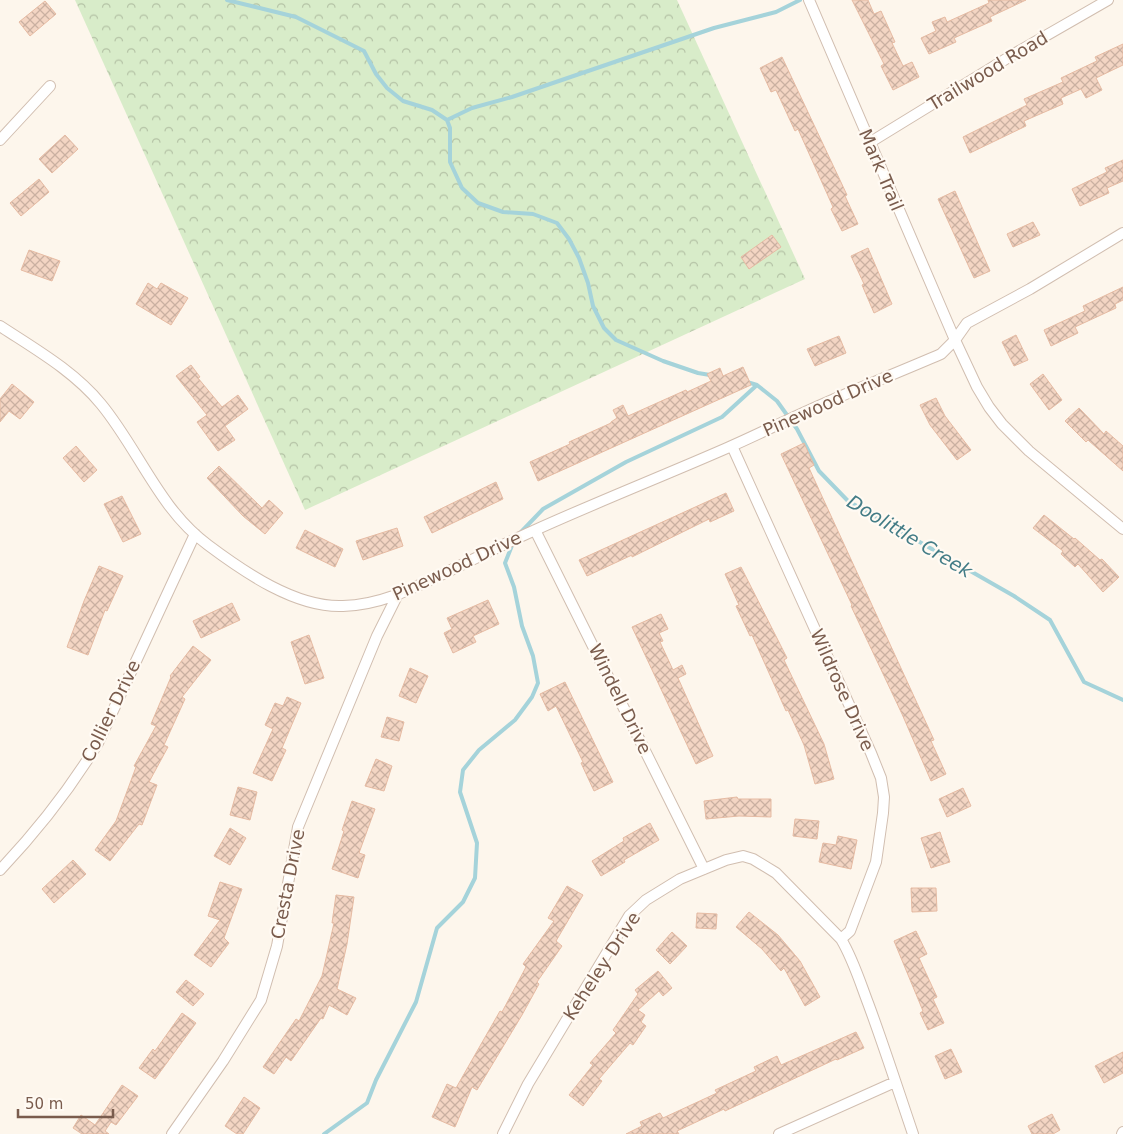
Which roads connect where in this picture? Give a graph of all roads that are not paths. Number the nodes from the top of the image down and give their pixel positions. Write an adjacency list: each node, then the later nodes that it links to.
1 (809, 0): 5 (street, Mark Trail)
2 (1108, 0): 5 (street, Trailwood Road)
3 (50, 86): 4 (street)
4 (0, 140)
5 (869, 143): 8 (street, Mark Trail)
6 (1123, 233): 8 (street)
7 (0, 326): 12 (street, Pinewood Drive)
8 (955, 340): 9 (street, Pinewood Drive); 10 (street, Mark Trail)
9 (732, 446): 11 (street, Pinewood Drive); 16 (street, Wildrose Drive)
10 (1123, 529)
11 (535, 530): 13 (street, Pinewood Drive); 14 (street, Windell Drive)
12 (195, 534): 13 (street, Pinewood Drive); 15 (street, Collier Drive)
13 (397, 596): 18 (street, Cresta Drive)
14 (704, 869): 16 (street, Keheley Drive); 19 (street, Keheley Drive)
15 (0, 870)
16 (842, 939): 17 (street, Keheley Drive)
17 (895, 1082): 20 (street); 21 (street, Keheley Drive)
18 (172, 1134)
19 (503, 1134)
20 (779, 1134)
21 (913, 1134)

